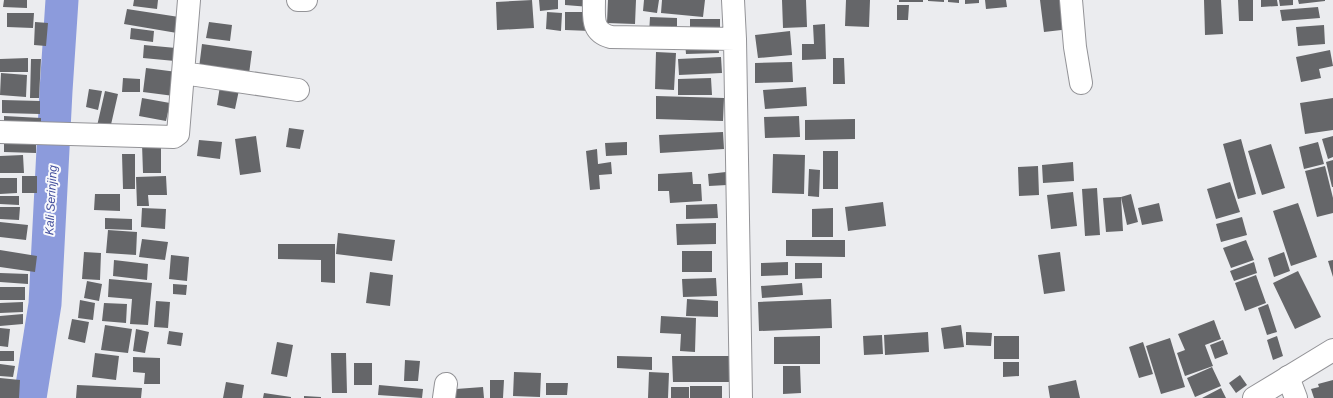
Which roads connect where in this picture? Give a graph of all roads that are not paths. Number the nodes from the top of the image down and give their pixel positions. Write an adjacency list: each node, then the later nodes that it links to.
1 (189, 0): 8 (street)
2 (298, 0): 3 (street)
3 (306, 0)
4 (594, 0): 7 (street)
5 (733, 0): 7 (street)
6 (1071, 0): 9 (street)
7 (735, 39): 14 (street)
8 (184, 73): 10 (street); 11 (street)
9 (1081, 83)
10 (298, 90)
11 (0, 132)
12 (1333, 350): 13 (street)
13 (1288, 377): 15 (street); 16 (street)
14 (741, 398)
15 (1254, 398)
16 (1296, 398)

